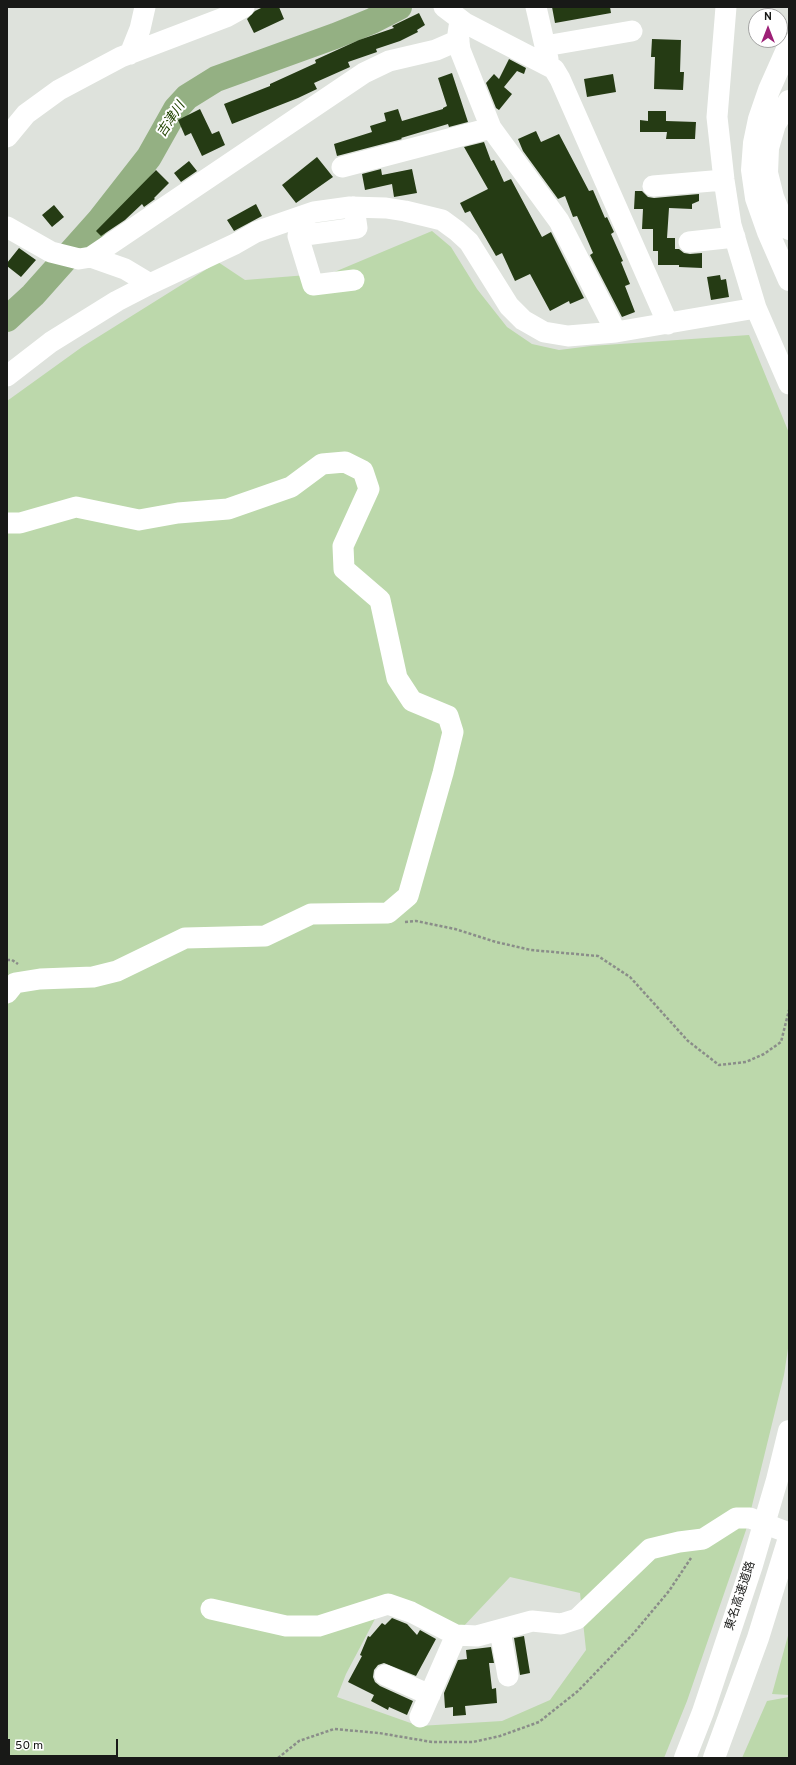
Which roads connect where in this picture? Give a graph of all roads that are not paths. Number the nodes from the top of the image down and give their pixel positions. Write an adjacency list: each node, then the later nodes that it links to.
1 (145, 7): 10 (street)
2 (244, 7): 10 (street)
3 (536, 7): 9 (street)
4 (726, 7): 16 (street)
5 (452, 13): 7 (street); 11 (street)
6 (632, 31): 9 (street)
7 (459, 40): 13 (street); 23 (street)
8 (789, 45): 24 (highway)
9 (545, 46): 11 (street)
10 (130, 54): 14 (street)
11 (550, 67): 28 (street)
12 (789, 101): 19 (highway)
13 (491, 128): 15 (street); 29 (street)
14 (7, 137)
15 (342, 167)
16 (724, 180): 17 (street); 21 (street)
17 (653, 186)
18 (354, 207): 25 (street); 26 (street); 29 (street)
19 (789, 229)
20 (8, 230): 23 (street)
21 (735, 237): 22 (street); 27 (street)
22 (689, 242)
23 (91, 257): 26 (street)
24 (787, 272)
25 (354, 280)
26 (150, 284): 30 (street)
27 (756, 308): 28 (street); 31 (street)
28 (668, 324): 29 (street)
29 (616, 332)
30 (7, 376)
31 (789, 384)
32 (7, 522): 33 (street)
33 (7, 993)
34 (789, 1431): 44 (highway, 東名高速道路)
35 (789, 1533): 38 (street)
36 (789, 1538): 45 (highway)
37 (211, 1610): 39 (street)
38 (500, 1630): 39 (street); 41 (street)
39 (456, 1635): 42 (street)
40 (385, 1675): 42 (street)
41 (508, 1676)
42 (430, 1695): 43 (street)
43 (420, 1717)
44 (685, 1758)
45 (714, 1758)

